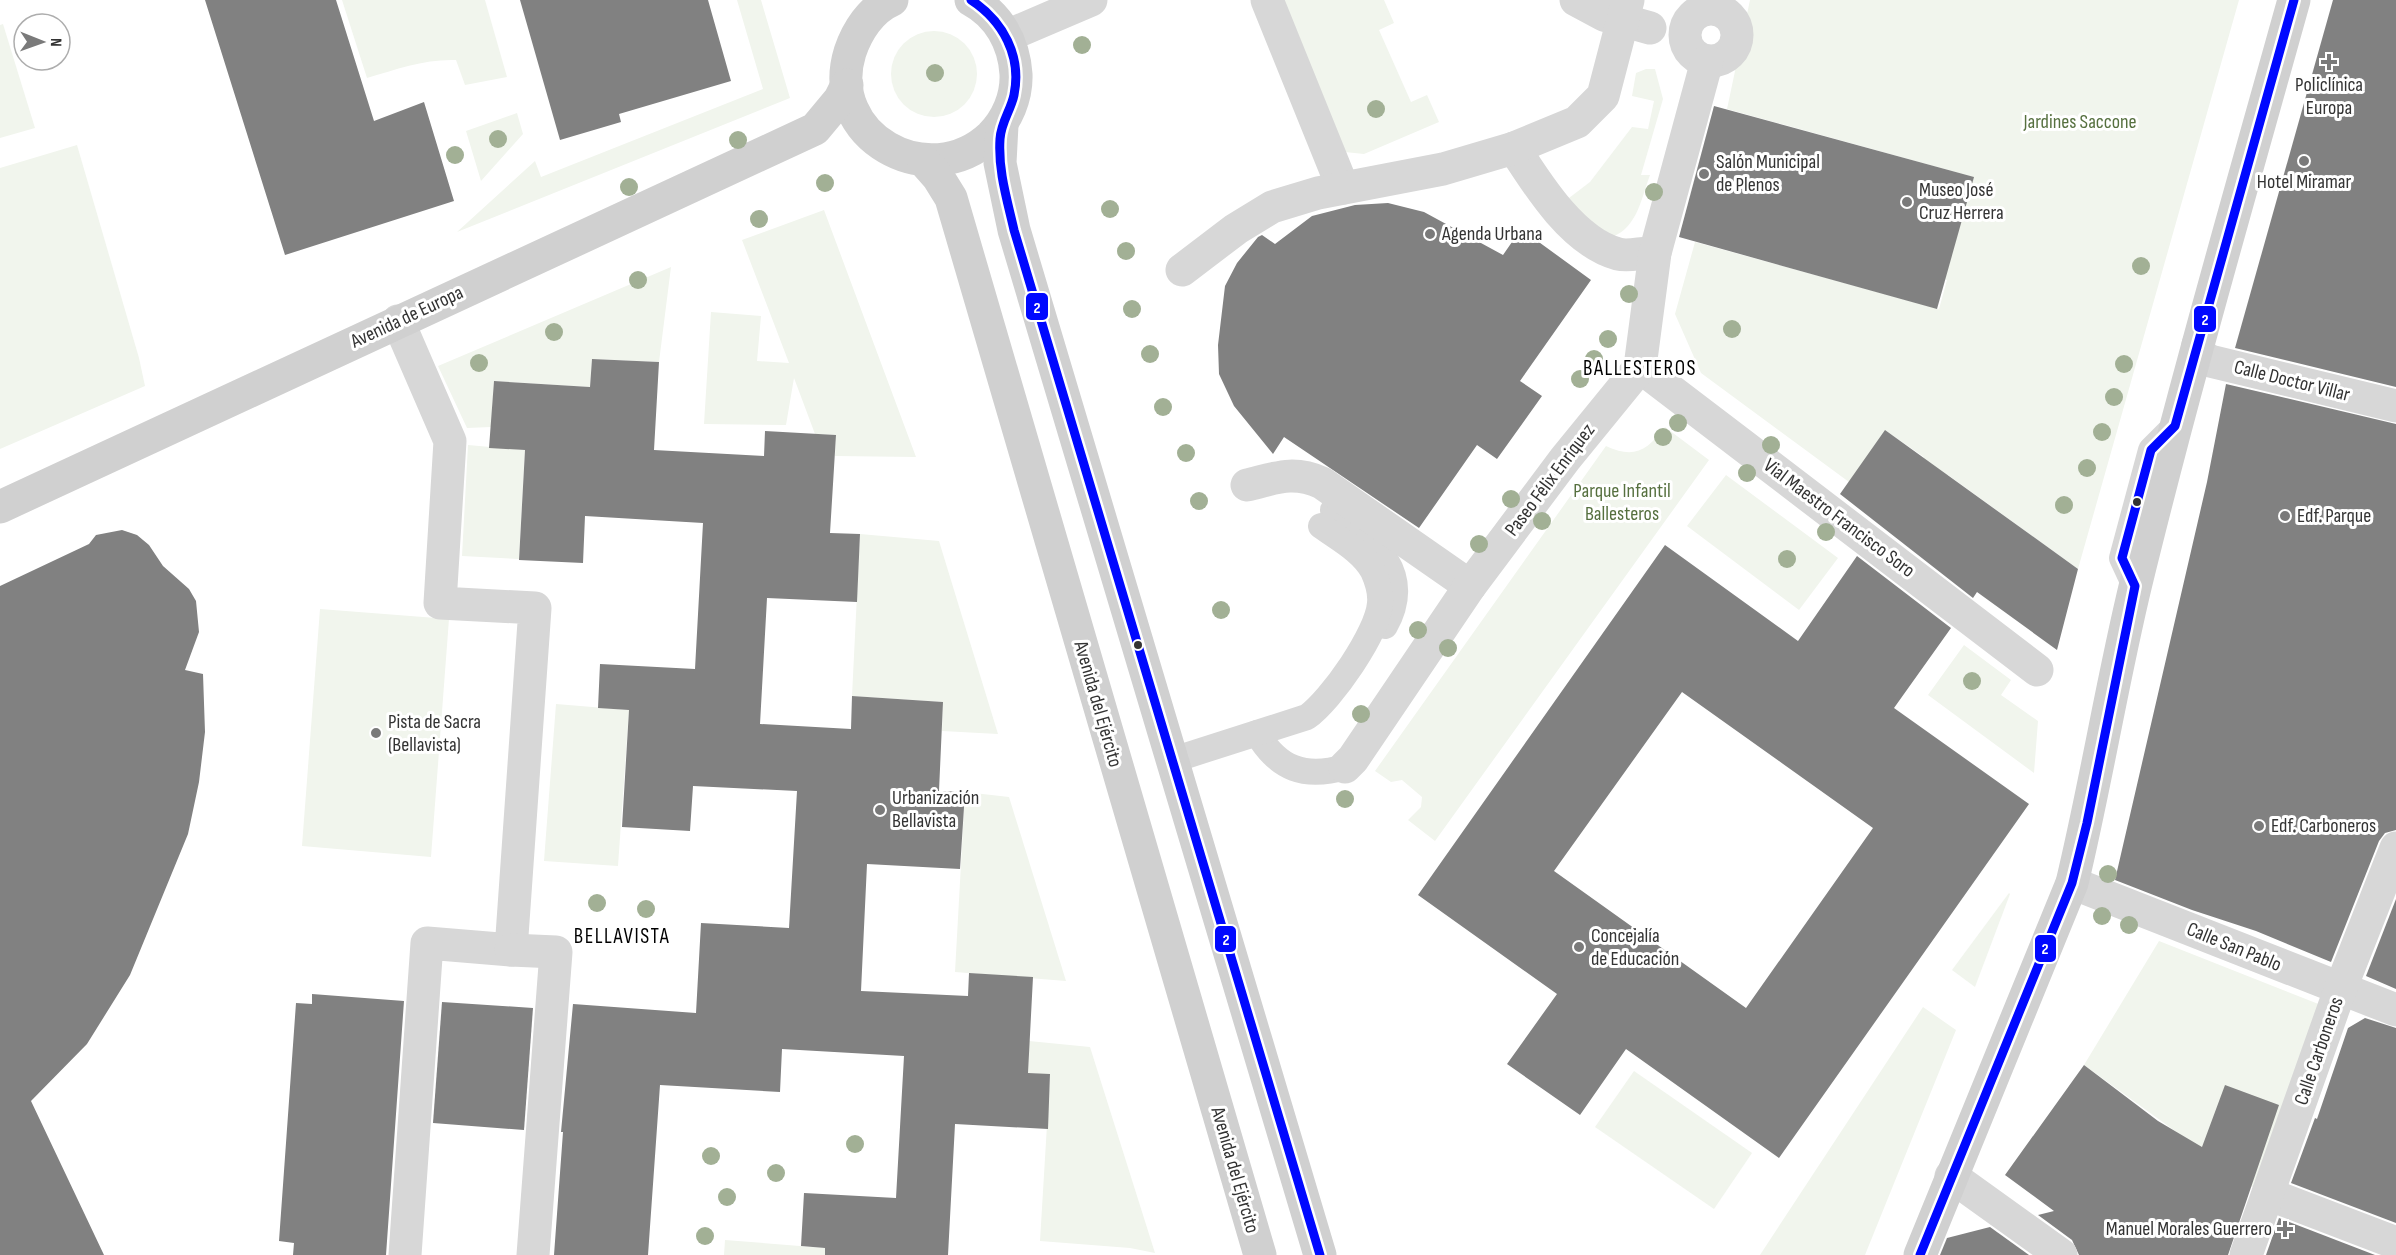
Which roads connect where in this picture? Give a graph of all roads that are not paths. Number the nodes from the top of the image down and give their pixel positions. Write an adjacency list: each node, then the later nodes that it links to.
1 (971, 0): 9 (main road)
2 (1091, 0): 9 (street)
3 (1267, 0): 16 (street)
4 (1576, 0): 8 (street)
5 (2294, 0): 20 (main road)
6 (1718, 5): 17 (street)
7 (877, 6): 10 (main road)
8 (1634, 17): 14 (street)
9 (1007, 36): 11 (main road)
10 (847, 85): 12 (main road, Avenida de Europa); 13 (main road)
11 (1002, 125): 15 (main road); 29 (main road)
12 (815, 129): 13 (main road); 19 (main road, Avenida de Europa)
13 (880, 144): 15 (main road)
14 (1514, 148): 16 (street); 17 (street)
15 (922, 160): 41 (main road, Avenida del Ejército)
16 (1343, 188): 18 (street)
17 (1655, 253): 21 (street)
18 (1182, 270)
19 (398, 321): 24 (main road, Avenida de Europa); 33 (street)
20 (2198, 345): 22 (street, Calle Doctor Villar); 32 (main road)
21 (1640, 367): 26 (street, Paseo Félix Enriquez); 27 (street, Vial Maestro Francisco Soro)
22 (2396, 406)
23 (1247, 485): 26 (street)
24 (0, 507)
25 (1327, 518): 28 (lane)
26 (1470, 586): 30 (street, Paseo Félix Enriquez)
27 (2037, 670)
28 (1257, 733): 29 (lane); 30 (lane, Paseo Félix Enriquez)
29 (1173, 760): 42 (main road)
30 (1345, 767)
31 (2396, 848): 34 (street, Calle Carboneros)
32 (2072, 882): 34 (street, Calle San Pablo); 36 (main road)
33 (511, 950): 39 (street); 40 (street)
34 (2340, 990): 35 (street, Calle San Pablo); 37 (street, Calle Carboneros)
35 (2396, 1010)
36 (1951, 1176): 43 (main road); 44 (street)
37 (2268, 1194): 38 (street); 45 (street, Calle Carboneros)
38 (2396, 1243)
39 (405, 1255)
40 (533, 1255)
41 (1260, 1255)
42 (1320, 1255)
43 (1920, 1255)
44 (2061, 1255)
45 (2246, 1255)

